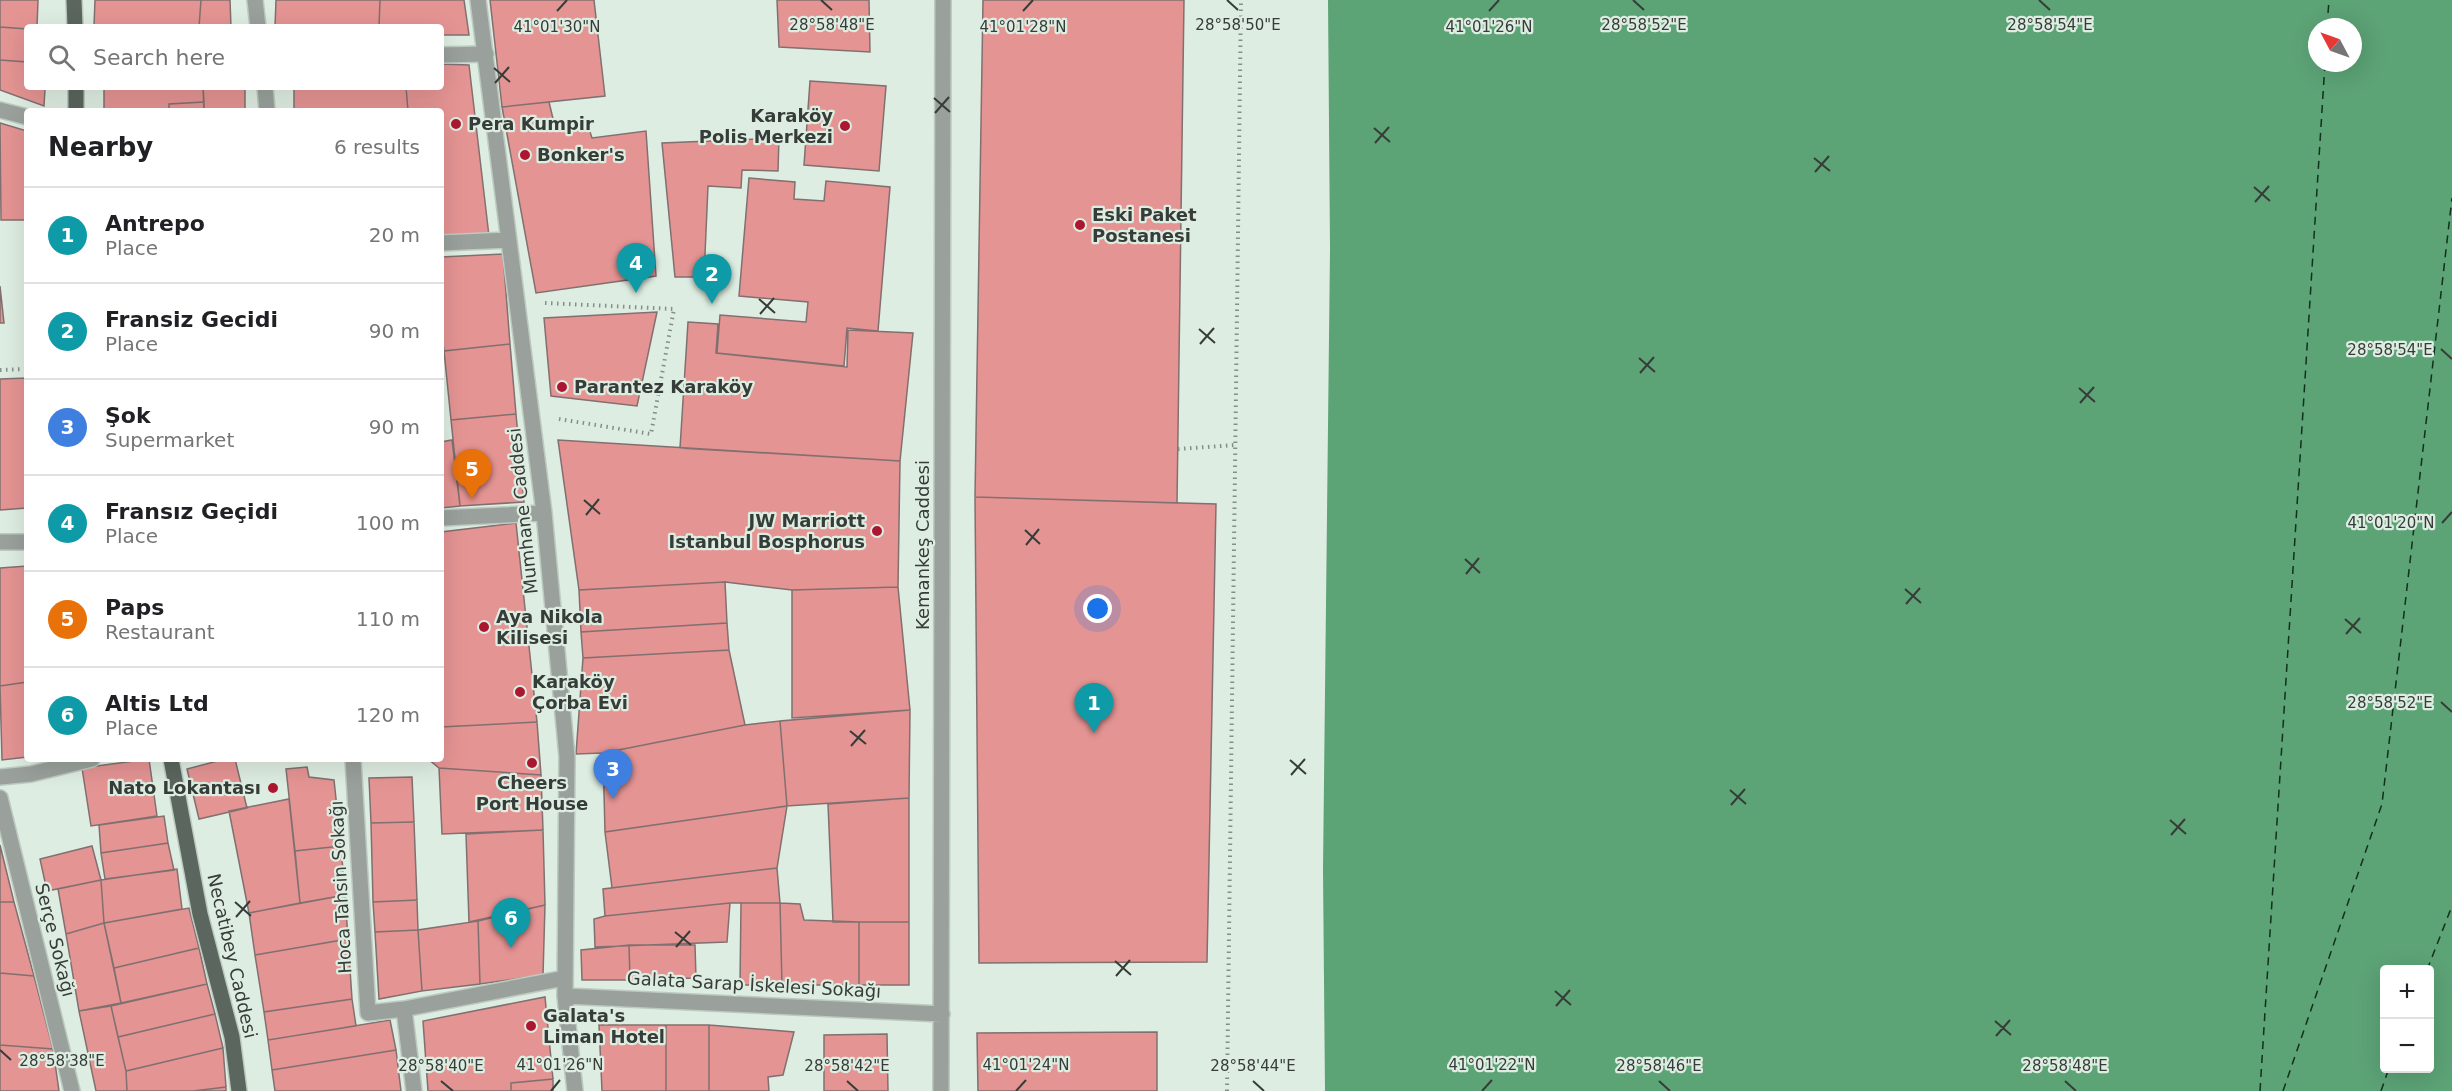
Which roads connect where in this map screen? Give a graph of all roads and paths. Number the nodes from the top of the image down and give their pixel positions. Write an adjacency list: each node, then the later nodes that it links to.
1 (74, 0): 6 (main road)
2 (255, 0): 7 (street)
3 (478, 0): 8 (street, Mumhane Caddesi)
4 (943, 0): 36 (street, Kemankeş Caddesi)
5 (1241, 0): 22 (path)
6 (75, 24)
7 (258, 24)
8 (486, 54): 9 (street); 16 (street, Mumhane Caddesi)
9 (444, 55)
10 (76, 90): 12 (main road)
11 (264, 90): 13 (street)
12 (76, 108)
13 (267, 108)
14 (0, 110): 15 (street)
15 (24, 116)
16 (508, 240): 17 (street); 18 (street, Mumhane Caddesi)
17 (444, 243)
18 (517, 301): 21 (street, Mumhane Caddesi); 21 (path)
19 (24, 369): 20 (path)
20 (0, 370)
21 (531, 414): 24 (street, Mumhane Caddesi)
22 (1235, 445): 23 (path); 42 (path)
23 (1178, 449)
24 (544, 513): 25 (street); 33 (street, Mumhane Caddesi)
25 (444, 518)
26 (0, 542): 27 (street)
27 (24, 542)
28 (80, 762): 31 (street)
29 (172, 762): 38 (main road, Necatibey Caddesi)
30 (353, 762): 35 (street, Hoca Tahsin Sokağı)
31 (0, 777)
32 (0, 798): 37 (street, Serçe Sokağı)
33 (565, 978): 34 (street, Mumhane Caddesi); 35 (street)
34 (564, 996): 36 (street, Galata Sarap İskelesi Sokağı); 40 (street, Mumhane Caddesi)
35 (404, 1009): 39 (street)
36 (942, 1014): 41 (street, Kemankeş Caddesi)
37 (72, 1091)
38 (239, 1091)
39 (414, 1091)
40 (575, 1091)
41 (941, 1091)
42 (1227, 1091)

